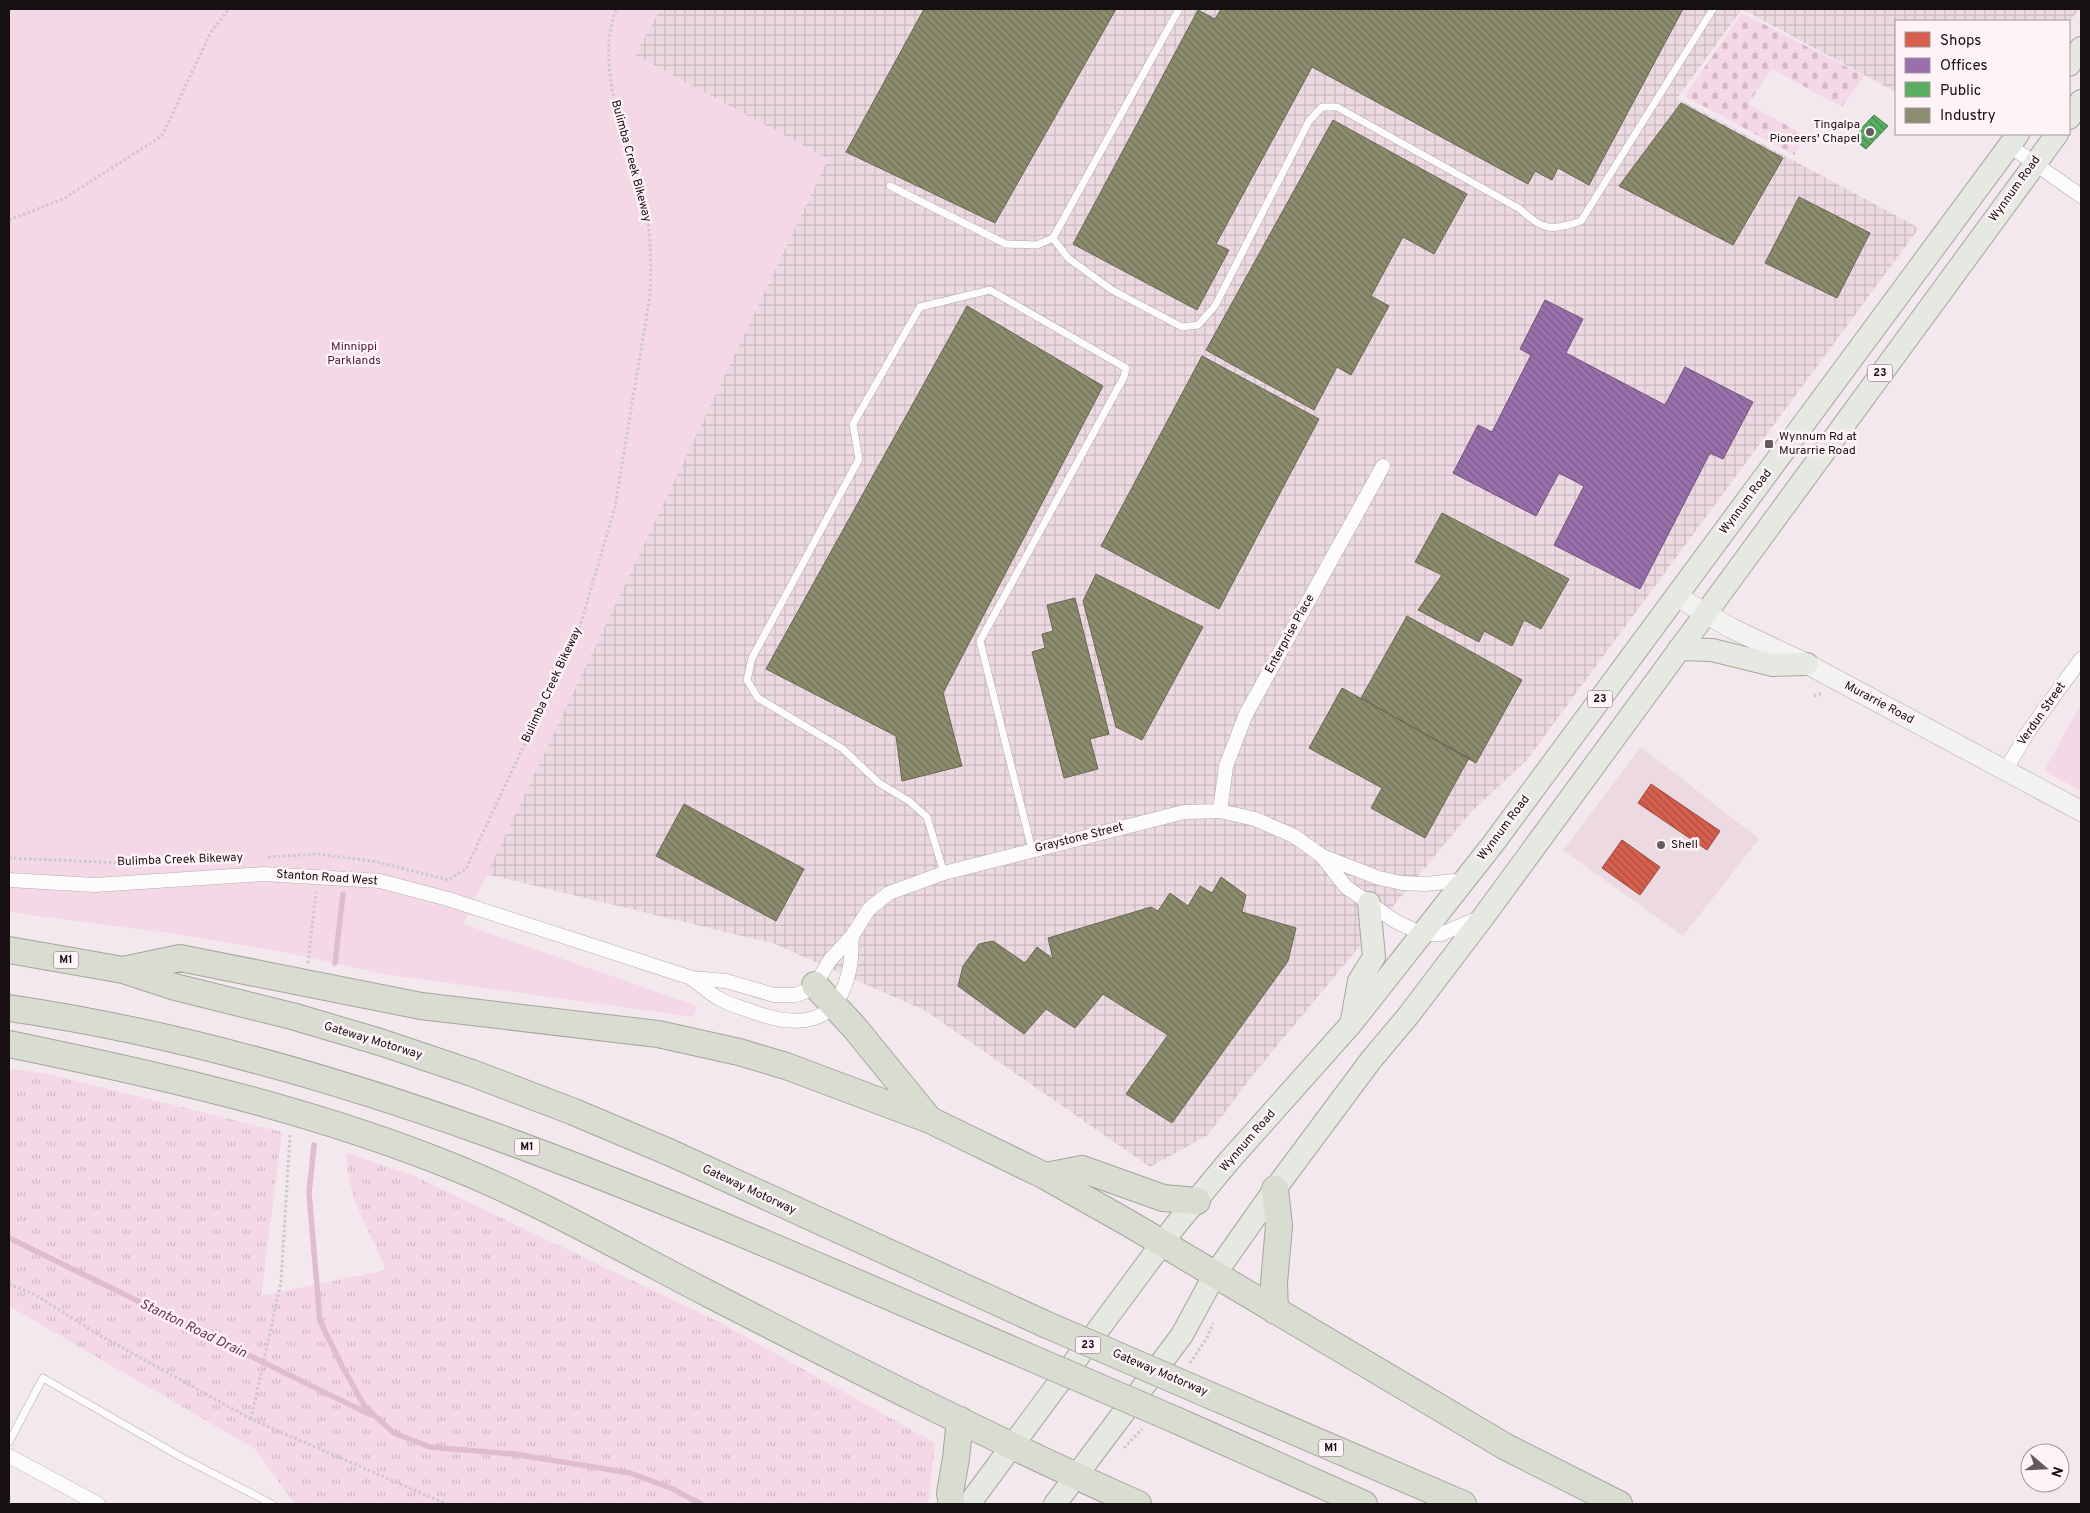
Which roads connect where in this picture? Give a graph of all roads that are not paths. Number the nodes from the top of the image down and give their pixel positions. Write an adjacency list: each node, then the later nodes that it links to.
1 (1179, 9): 12 (lane)
2 (1713, 9): 12 (lane)
3 (2081, 48): 4 (main road)
4 (2070, 64)
5 (2081, 101): 6 (main road)
6 (2070, 117)
7 (2055, 135): 9 (main road, Wynnum Road / 23)
8 (2014, 140): 9 (street); 14 (main road, Wynnum Road / 23)
9 (2035, 163): 11 (street); 15 (main road, Wynnum Road / 23)
10 (890, 186): 12 (lane)
11 (2081, 196)
12 (1053, 238)
13 (1383, 466): 20 (street, Enterprise Place)
14 (1676, 596): 15 (street, Murarrie Road); 26 (main road, Wynnum Road / 23)
15 (1705, 613): 16 (main road, Wynnum Road / 23); 18 (street, Murarrie Road)
16 (1679, 649): 18 (main road); 28 (main road, Wynnum Road / 23)
17 (2081, 660): 19 (street, Verdun Street)
18 (1807, 664): 19 (street, Murarrie Road)
19 (2006, 771): 21 (street, Murarrie Road)
20 (1220, 810): 22 (street, Graystone Street); 23 (street, Graystone Street)
21 (2081, 811)
22 (1032, 850): 24 (street, Graystone Street); 24 (lane)
23 (1322, 856): 26 (street, Graystone Street); 27 (street, Graystone Street)
24 (944, 874): 30 (street, Graystone Street)
25 (9, 880): 33 (street, Stanton Road West)
26 (1464, 880): 29 (main road, Wynnum Road / 23)
27 (1369, 903): 29 (street, Graystone Street); 37 (main road)
28 (1484, 916): 29 (street, Graystone Street); 41 (main road, Wynnum Road / 23)
29 (1422, 934): 37 (main road, Wynnum Road / 23)
30 (852, 936): 34 (street, Graystone Street); 35 (street, Graystone Street)
31 (9, 950): 32 (highway, Gateway Motorway / M1)
32 (123, 970): 39 (highway); 58 (highway, Gateway Motorway / M1, bridge)
33 (692, 978): 34 (street, Stanton Road West); 35 (street, Stanton Road West)
34 (815, 985): 35 (highway)
35 (833, 1004): 39 (highway)
36 (9, 1008): 57 (highway, M1, bridge)
37 (1351, 1024): 42 (main road, Wynnum Road / 23)
38 (9, 1044): 46 (highway)
39 (930, 1120): 40 (highway)
40 (1045, 1176): 42 (highway); 43 (highway)
41 (1275, 1189): 44 (main road, Wynnum Road / 23); 45 (highway)
42 (1197, 1201): 43 (main road, Wynnum Road / 23)
43 (1162, 1244): 44 (highway); 48 (main road, Wynnum Road / 23)
44 (1215, 1274): 45 (highway); 50 (main road, Wynnum Road / 23)
45 (1275, 1311): 59 (highway)
46 (960, 1420): 48 (highway); 53 (highway)
47 (9, 1442): 52 (lane)
48 (1013, 1446): 50 (highway); 54 (main road, Wynnum Road / 23)
49 (9, 1456): 51 (street)
50 (1078, 1476): 55 (main road, Wynnum Road / 23); 56 (highway)
51 (98, 1504)
52 (272, 1504)
53 (952, 1504)
54 (969, 1504)
55 (1056, 1504)
56 (1138, 1504)
57 (1364, 1504)
58 (1463, 1504)
59 (1619, 1504)

